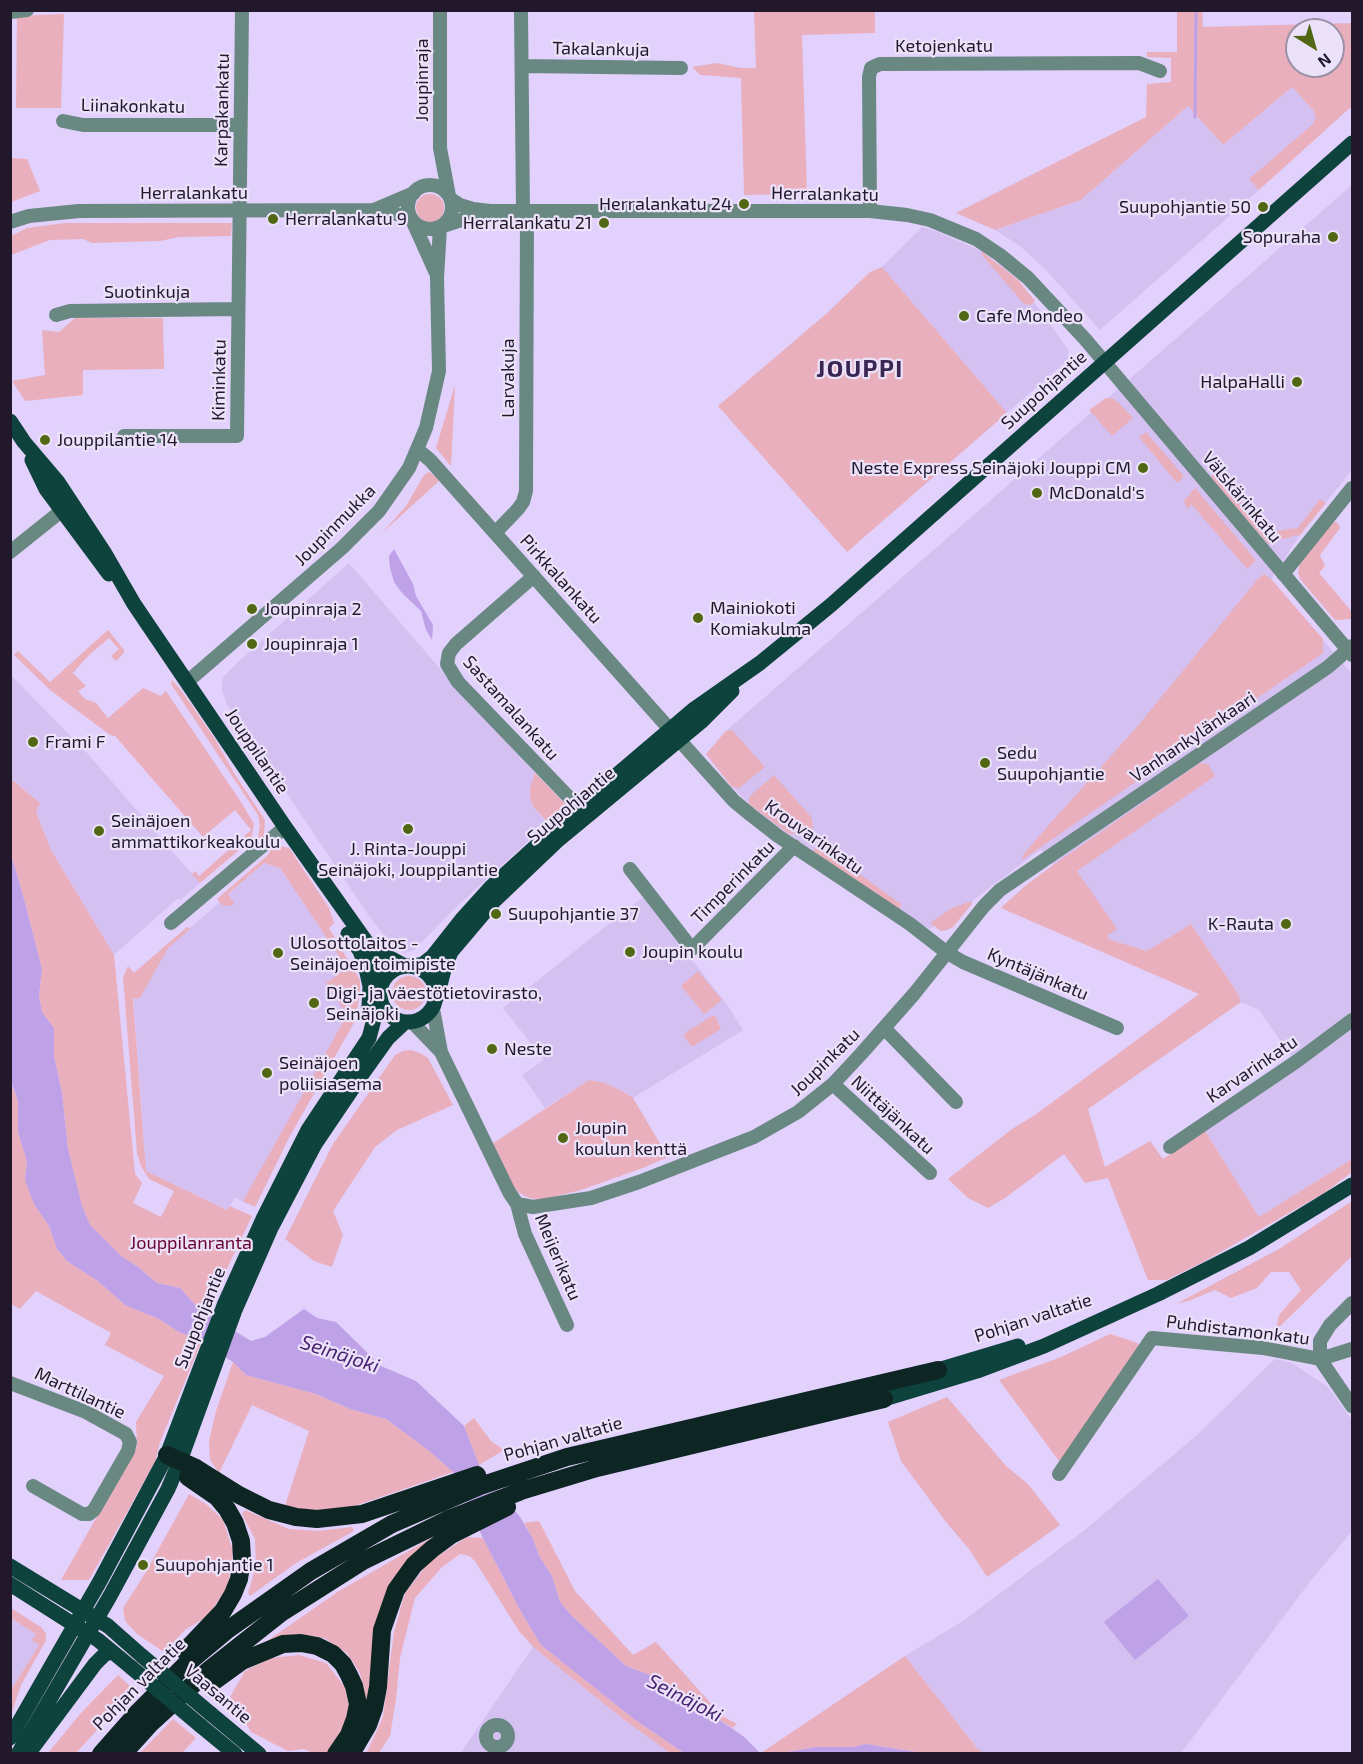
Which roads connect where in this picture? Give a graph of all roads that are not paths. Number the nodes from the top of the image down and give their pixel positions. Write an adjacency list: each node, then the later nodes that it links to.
1 (27, 10): 5 (street)
2 (242, 10): 10 (street, Karpakankatu)
3 (440, 10): 12 (street, Joupinraja)
4 (521, 10): 6 (street, Larvakuja)
5 (10, 12)
6 (522, 66): 7 (street, Takalankuja); 18 (street, Larvakuja)
7 (681, 68)
8 (1160, 71): 19 (street, Ketojenkatu)
9 (63, 121): 10 (street, Liinakonkatu)
10 (240, 125): 16 (street, Karpakankatu)
11 (1353, 143): 26 (main road, Suupohjantie)
12 (440, 148): 13 (street, Joupinraja); 14 (street, Joupinraja)
13 (417, 190): 14 (street); 15 (street, Herralankatu); 20 (street)
14 (450, 198): 17 (street, Herralankatu); 22 (street)
15 (378, 209): 16 (street, Herralankatu); 20 (street, Herralankatu)
16 (240, 211): 21 (street, Herralankatu); 24 (street, Kiminkatu)
17 (490, 211): 18 (street, Herralankatu); 22 (street, Herralankatu)
18 (525, 211): 19 (street, Herralankatu); 32 (street, Larvakuja)
19 (870, 211): 26 (street, Herralankatu)
20 (412, 220): 22 (street); 23 (street, Joupinmukka)
21 (10, 222)
22 (442, 226): 23 (street, Joupinmukka)
23 (437, 278): 29 (street, Joupinmukka)
24 (238, 309): 25 (street, Suotinkuja); 28 (street, Kiminkatu)
25 (56, 315)
26 (1104, 362): 34 (street, Välskärinkatu); 38 (main road, Suupohjantie)
27 (10, 421): 31 (main road, Jouppilantie)
28 (124, 436)
29 (418, 450): 32 (street, Pirkkalankatu); 37 (street, Joupinmukka)
30 (1353, 488): 34 (street)
31 (66, 507): 33 (street); 37 (main road, Jouppilantie)
32 (495, 533): 35 (street, Pirkkalankatu)
33 (10, 552)
34 (1283, 574): 36 (street, Välskärinkatu)
35 (534, 576): 38 (street, Pirkkalankatu); 39 (street, Sastamalankatu)
36 (1351, 650): 46 (street, Vanhankylänkaari)
37 (187, 682): 40 (main road, Jouppilantie)
38 (675, 735): 39 (main road, Suupohjantie); 41 (street, Krouvarinkatu)
39 (583, 811): 47 (main road, Suupohjantie); 49 (main road, Suupohjantie)
40 (285, 827): 43 (main road, Jouppilantie); 44 (street)
41 (794, 846): 42 (street, Timperinkatu); 46 (street, Krouvarinkatu)
42 (630, 869)
43 (346, 915): 45 (main road, Jouppilantie); 55 (main road)
44 (171, 923)
45 (370, 947): 47 (main road, Jouppilantie); 48 (main road, Jouppilantie)
46 (946, 952): 52 (street, Joupinkatu); 53 (street, Kyntäjänkatu)
47 (410, 966): 48 (main road); 49 (main road)
48 (381, 990): 51 (main road); 55 (main road, Suupohjantie)
49 (435, 1003): 51 (main road); 54 (street)
50 (1353, 1020): 58 (street, Karvarinkatu)
51 (409, 1022): 54 (street); 63 (main road, Suupohjantie)
52 (884, 1028): 56 (street, Joupinkatu); 57 (street)
53 (1117, 1028)
54 (441, 1052): 61 (street)
55 (351, 1063): 63 (main road, Suupohjantie)
56 (833, 1084): 59 (street, Niittäjänkatu); 61 (street, Joupinkatu)
57 (956, 1102)
58 (1170, 1147)
59 (930, 1173)
60 (1353, 1185): 64 (main road, Pohjan valtatie)
61 (518, 1204): 65 (street, Meijerikatu)
62 (1353, 1303): 67 (street)
63 (230, 1307): 72 (main road, Suupohjantie)
64 (1112, 1315): 68 (main road, Pohjan valtatie); 70 (main road, Pohjan valtatie)
65 (567, 1324)
66 (1353, 1349): 67 (street)
67 (1320, 1359): 71 (street, Puhdistamonkatu); 73 (street, Puhdistamonkatu)
68 (938, 1370): 74 (highway, Pohjan valtatie)
69 (10, 1383): 75 (street, Marttilantie)
70 (884, 1400): 74 (highway, Pohjan valtatie)
71 (1353, 1406)
72 (171, 1463): 76 (highway); 80 (main road, Suupohjantie); 81 (main road, Suupohjantie); 89 (highway)
73 (1059, 1474)
74 (518, 1482): 76 (highway); 77 (highway, Pohjan valtatie)
75 (33, 1486)
76 (438, 1496): 90 (highway, Pohjan valtatie)
77 (449, 1528): 91 (highway, Pohjan valtatie); 96 (highway)
78 (10, 1566): 80 (main road, Vaasantie)
79 (10, 1584): 82 (main road, Vaasantie)
80 (83, 1610): 81 (main road, Vaasantie); 82 (main road, Suupohjantie)
81 (96, 1618): 83 (main road, Suupohjantie); 85 (main road, Vaasantie, bridge)
82 (74, 1625): 83 (main road, Vaasantie); 86 (main road, Suupohjantie)
83 (87, 1634): 84 (main road, Vaasantie); 87 (main road, Suupohjantie)
84 (112, 1652): 85 (main road, Vaasantie, bridge); 88 (main road)
85 (206, 1720): 93 (main road, Vaasantie); 94 (main road, Vaasantie)
86 (10, 1738)
87 (18, 1754)
88 (28, 1754)
89 (88, 1754)
90 (101, 1754)
91 (123, 1754)
92 (134, 1754): 95 (highway)
93 (235, 1754)
94 (259, 1754)
95 (336, 1754)
96 (351, 1754)

